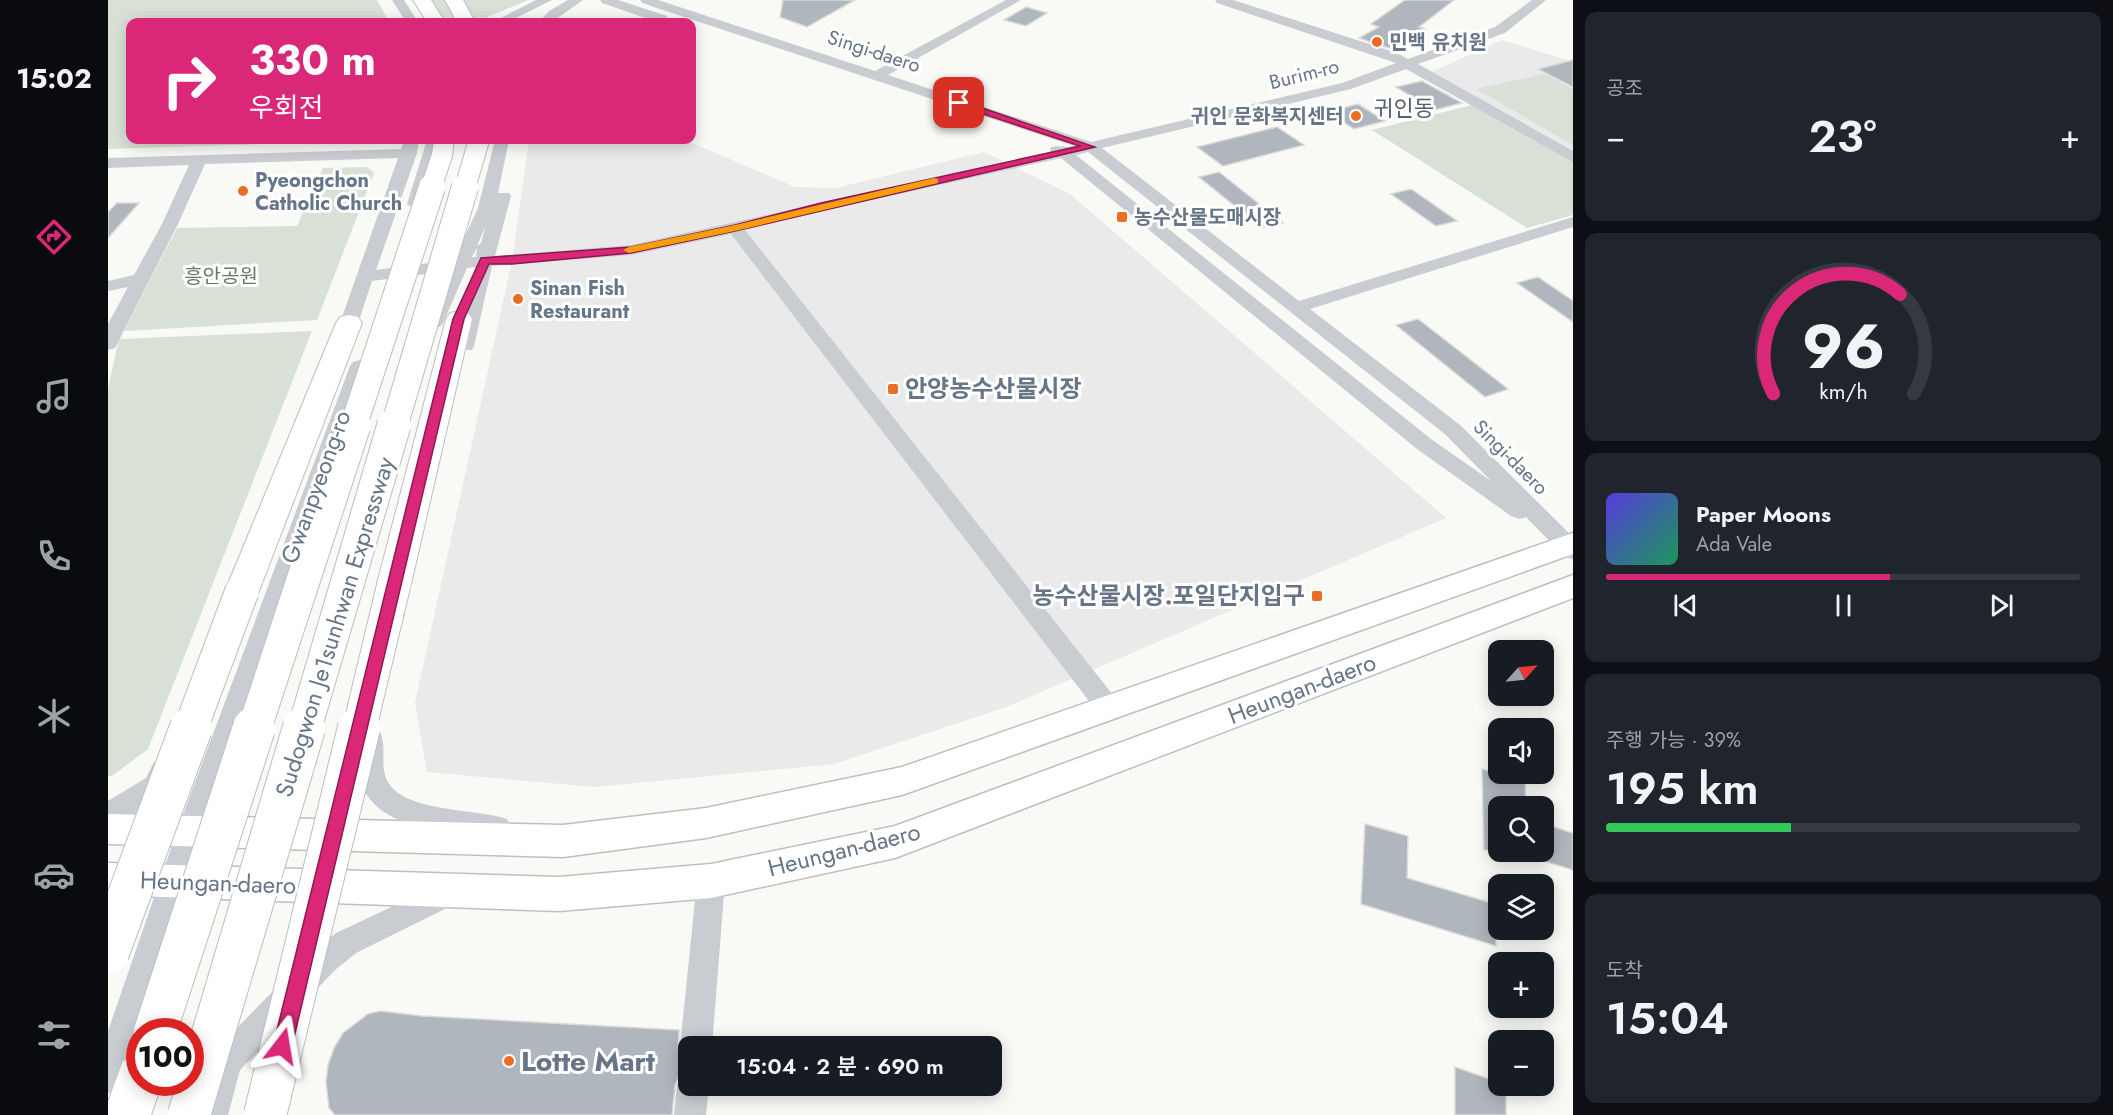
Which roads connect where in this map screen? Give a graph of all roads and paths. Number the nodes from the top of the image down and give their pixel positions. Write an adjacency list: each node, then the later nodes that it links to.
1 (398, 0): 12 (street)
2 (417, 0): 13 (street)
3 (422, 0): 14 (highway)
4 (454, 0): 15 (highway)
5 (546, 0): 16 (street)
6 (577, 0): 17 (street)
7 (606, 0): 18 (street)
8 (646, 0): 21 (street, Singi-daero)
9 (1015, 0): 21 (street)
10 (1221, 0): 20 (street)
11 (1540, 0): 20 (street, Burim-ro)
12 (409, 18)
13 (428, 18)
14 (433, 18)
15 (464, 18)
16 (508, 18)
17 (549, 18)
18 (662, 18)
19 (696, 29): 29 (street, Singi-daero)
20 (1410, 64): 28 (street, Burim-ro); 30 (street)
21 (877, 76): 28 (street, Singi-daero)
22 (433, 144): 33 (street, Gwanpyeong-ro)
23 (443, 144): 62 (highway, Sudogwon Je1sunhwan Expressway, bridge)
24 (477, 144): 69 (highway, Sudogwon Je1sunhwan Expressway, bridge)
25 (501, 144): 34 (street)
26 (515, 144): 38 (street)
27 (410, 146): 31 (street); 37 (street)
28 (1091, 147): 29 (street, Burim-ro); 44 (street, Singi-daero)
29 (1064, 153): 36 (street, Burim-ro); 48 (street, Singi-daero)
30 (1573, 157)
31 (198, 162): 32 (street); 42 (street)
32 (108, 163)
33 (418, 195): 37 (street); 40 (street, Gwanpyeong-ro)
34 (486, 207): 38 (street); 39 (street)
35 (1573, 222): 44 (street)
36 (735, 228): 38 (street, Burim-ro); 50 (street)
37 (377, 246): 41 (street)
38 (485, 261): 39 (street, Burim-ro); 45 (street); 55 (street)
39 (461, 264): 40 (street, Burim-ro); 54 (street)
40 (392, 273): 41 (street, Burim-ro); 53 (street, Gwanpyeong-ro)
41 (366, 276): 46 (street)
42 (141, 279): 43 (street); 47 (street)
43 (108, 286)
44 (1298, 308): 48 (street, Singi-daero)
45 (459, 319): 71 (highway, bridge)
46 (349, 323): 51 (street); 61 (highway, bridge)
47 (108, 344)
48 (1571, 546): 50 (main road, Heungan-daero)
49 (1573, 586): 57 (main road, Heungan-daero)
50 (1108, 707): 55 (main road, Heungan-daero)
51 (108, 816)
52 (108, 829): 53 (main road, Heungan-daero)
53 (191, 831): 54 (main road, Heungan-daero); 58 (street, Gwanpyeong-ro)
54 (290, 833): 55 (main road, Heungan-daero); 59 (street)
55 (563, 840)
56 (108, 879): 58 (main road, Heungan-daero)
57 (711, 881): 60 (main road, Heungan-daero); 63 (street)
58 (173, 882): 59 (main road, Heungan-daero); 65 (street, Gwanpyeong-ro)
59 (274, 886): 60 (main road, Heungan-daero); 64 (street)
60 (453, 891): 64 (street)
61 (108, 952)
62 (160, 1018)
63 (697, 1036)
64 (226, 1062): 70 (street)
65 (108, 1077)
66 (134, 1096): 68 (highway)
67 (692, 1096): 72 (street)
68 (128, 1115)
69 (189, 1115)
70 (212, 1115)
71 (265, 1115)
72 (690, 1115)

